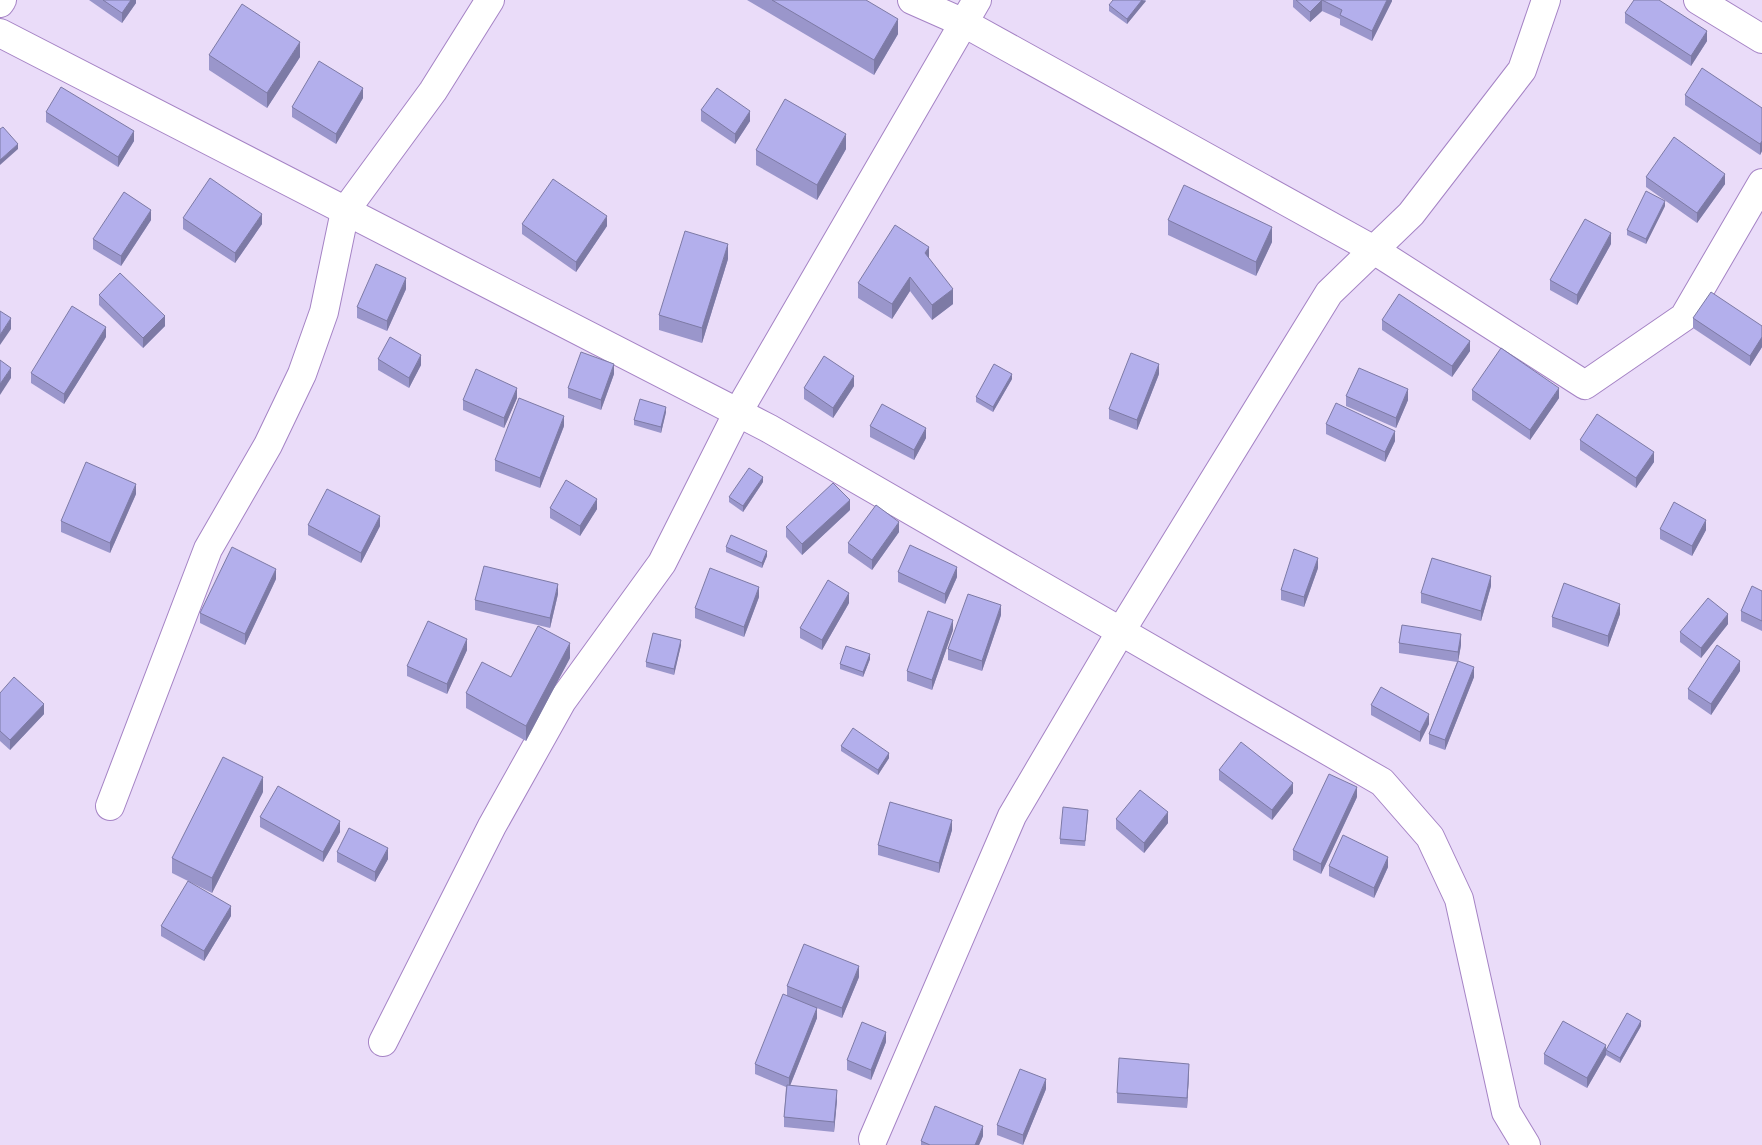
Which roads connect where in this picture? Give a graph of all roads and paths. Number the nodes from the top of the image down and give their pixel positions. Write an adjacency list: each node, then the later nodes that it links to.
1 (2, 0): 6 (street)
2 (490, 0): 11 (street)
3 (912, 0): 7 (street)
4 (1546, 0): 12 (street)
5 (1698, 0): 9 (street)
6 (0, 4)
7 (970, 12): 12 (street); 13 (street)
8 (0, 33): 11 (street)
9 (1762, 39)
10 (1762, 183): 12 (street)
11 (345, 210): 13 (street); 15 (street)
12 (1374, 250): 14 (street)
13 (738, 412): 14 (street); 16 (street)
14 (1121, 630): 17 (street); 18 (street)
15 (110, 806)
16 (384, 1042)
17 (873, 1139)
18 (1526, 1145)

